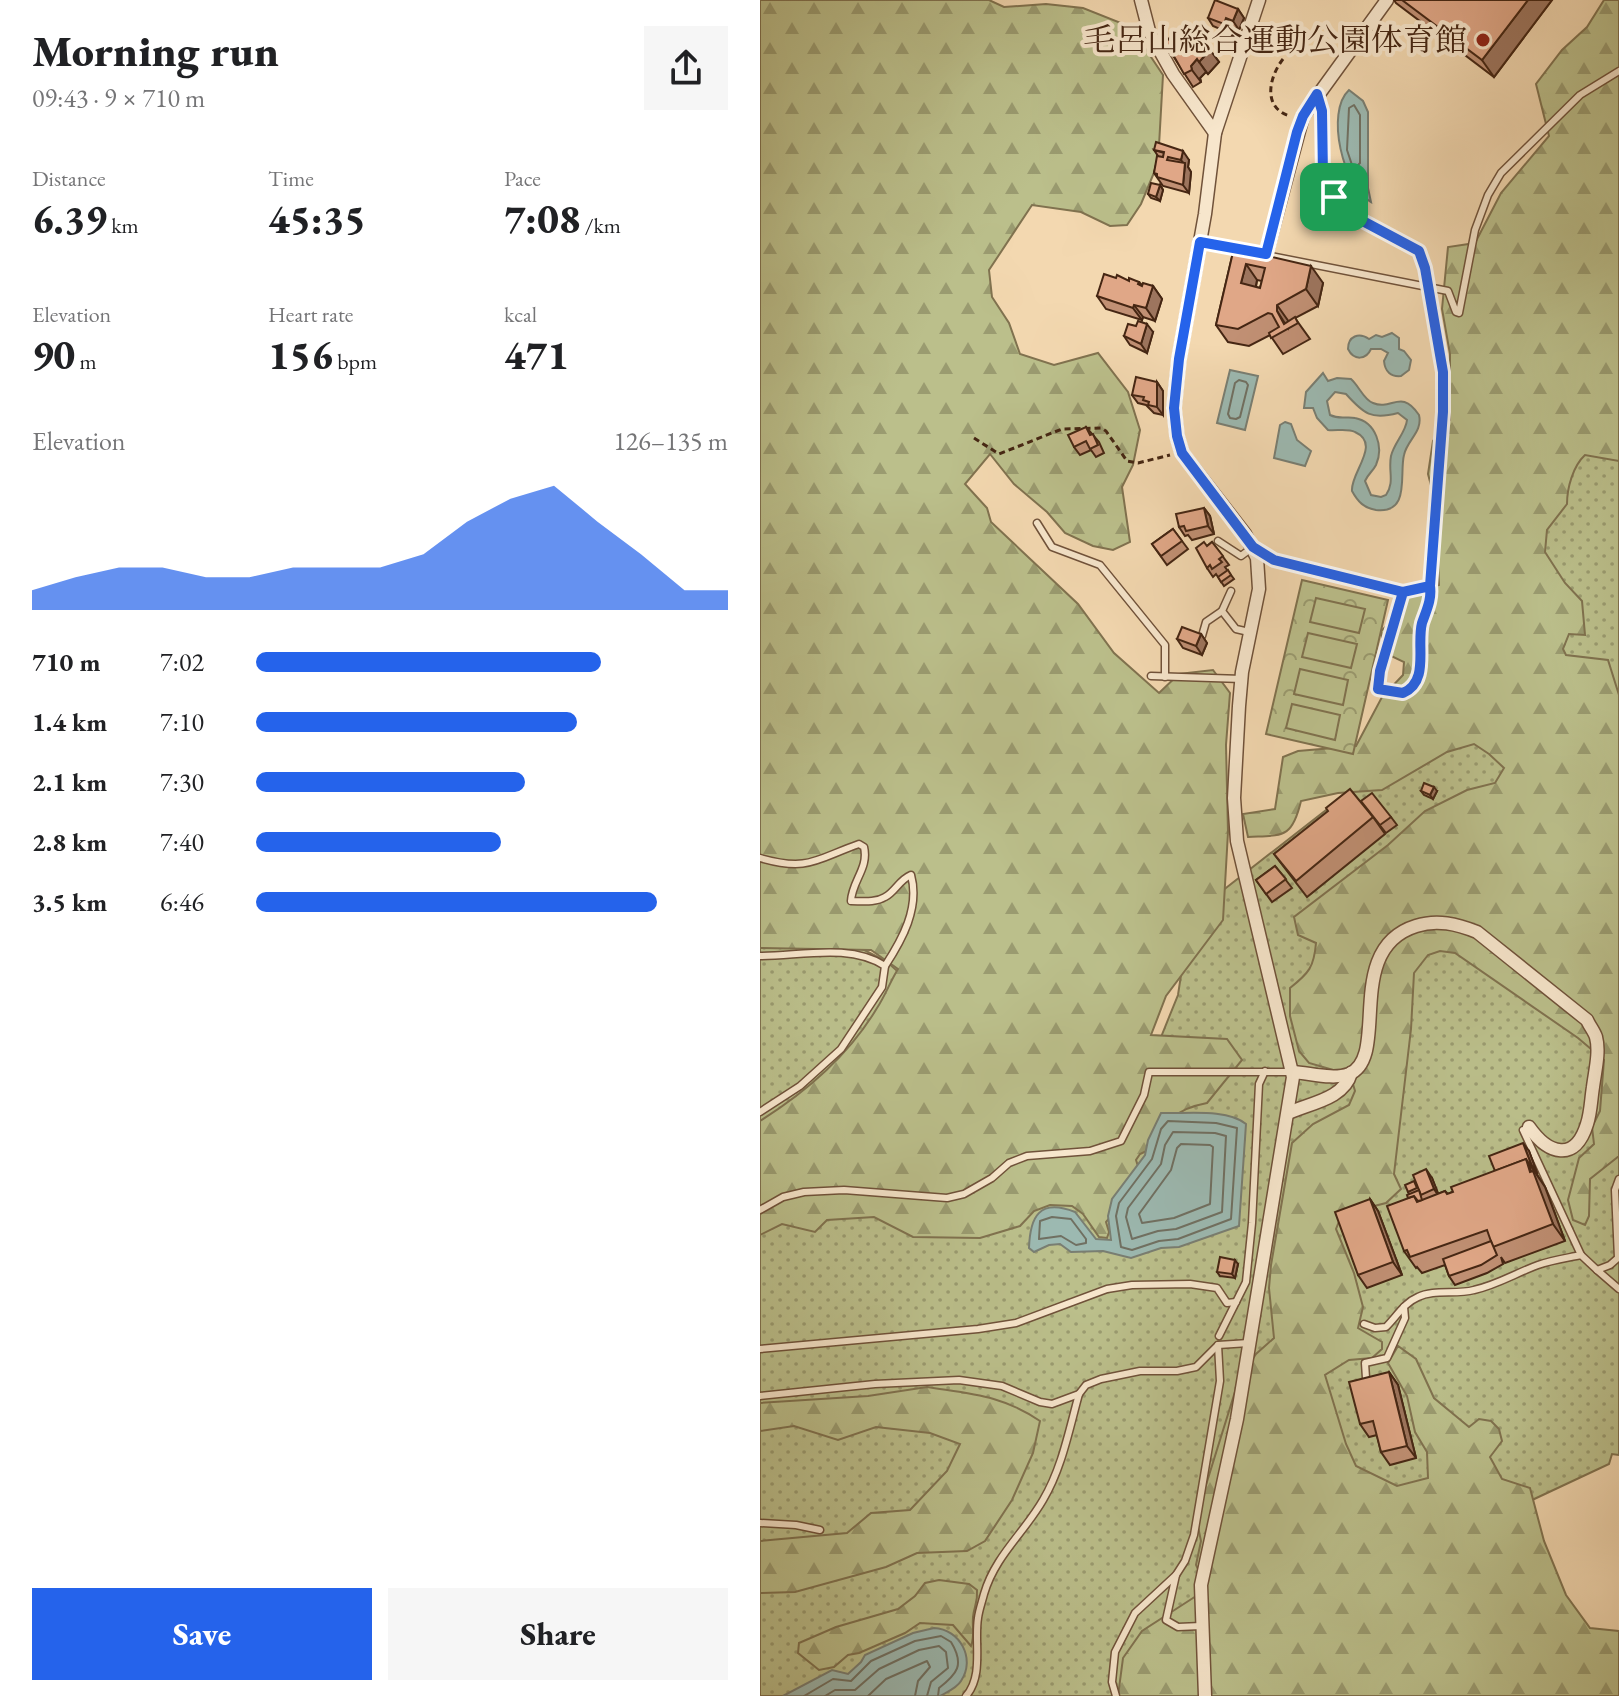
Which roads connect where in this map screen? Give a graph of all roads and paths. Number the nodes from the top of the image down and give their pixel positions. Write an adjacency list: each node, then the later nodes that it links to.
1 (1141, 0): 8 (street)
2 (1259, 0): 8 (street)
3 (1387, 0): 6 (street)
4 (1283, 59): 7 (path)
5 (1619, 71): 11 (lane)
6 (1317, 94): 7 (street); 11 (lane)
7 (1302, 119): 10 (street)
8 (1215, 133): 9 (street)
9 (1200, 242): 10 (lane); 13 (street)
10 (1266, 254): 11 (lane)
11 (1427, 286): 17 (lane)
12 (974, 438): 13 (path)
13 (1182, 453): 16 (street)
14 (1037, 523): 24 (lane)
15 (1218, 541): 16 (lane)
16 (1253, 547): 19 (lane); 21 (street)
17 (1430, 586): 19 (lane); 19 (lane)
18 (1231, 591): 20 (lane)
19 (1403, 592)
20 (1222, 611): 21 (lane); 22 (lane)
21 (1252, 633): 25 (street)
22 (1202, 636)
23 (1151, 676): 24 (lane)
24 (1165, 677): 25 (lane)
25 (1242, 679): 30 (street)
26 (760, 858): 28 (lane)
27 (760, 956): 28 (lane)
28 (885, 966): 32 (lane)
29 (1265, 1071): 30 (lane); 36 (lane); 40 (lane)
30 (1293, 1072): 31 (street); 33 (street)
31 (1351, 1073): 33 (street); 34 (street)
32 (760, 1112)
33 (1288, 1113): 44 (street)
34 (1526, 1128): 37 (lane)
35 (1619, 1179): 38 (lane)
36 (760, 1210)
37 (1581, 1255): 38 (lane); 41 (lane)
38 (1597, 1270): 39 (lane)
39 (1619, 1289)
40 (1236, 1302): 43 (lane); 45 (lane)
41 (1404, 1307): 42 (lane); 46 (lane)
42 (1364, 1324)
43 (1218, 1340): 44 (lane); 47 (lane); 51 (lane)
44 (1250, 1343): 52 (street)
45 (760, 1349)
46 (1366, 1378)
47 (1079, 1394): 48 (lane); 53 (lane)
48 (760, 1396)
49 (760, 1523): 50 (lane)
50 (820, 1530)
51 (1176, 1575): 52 (lane); 54 (lane)
52 (1201, 1626): 55 (street)
53 (966, 1696)
54 (1116, 1696)
55 (1205, 1696)

